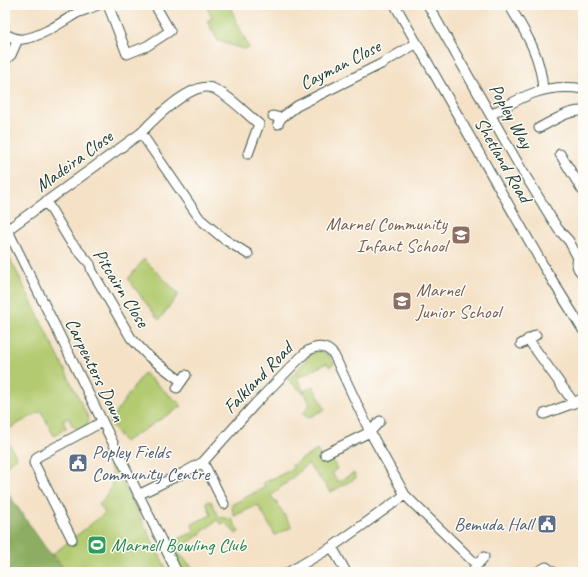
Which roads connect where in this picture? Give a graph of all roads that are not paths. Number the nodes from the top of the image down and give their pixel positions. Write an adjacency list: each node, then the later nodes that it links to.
1 (98, 5): 8 (street)
2 (108, 5): 3 (street)
3 (155, 5)
4 (395, 5): 9 (street, Shetland Road)
5 (428, 5): 14 (street, Popley Way)
6 (510, 5): 12 (street)
7 (5, 34): 8 (street)
8 (18, 39): 10 (street)
9 (417, 43): 15 (street, Cayman Close); 26 (street, Shetland Road)
10 (5, 60)
11 (583, 89): 12 (street)
12 (542, 90): 14 (street)
13 (583, 111): 16 (street)
14 (491, 115): 24 (street, Popley Way)
15 (277, 119)
16 (539, 128)
17 (141, 133): 18 (street, Madeira Close); 21 (street, Madeira Close); 23 (street)
18 (248, 154)
19 (560, 154): 20 (street)
20 (582, 186)
21 (46, 202): 22 (street, Madeira Close); 28 (street, Pitcairn Close)
22 (6, 227): 33 (street, Carpenters Down)
23 (248, 254)
24 (581, 254): 25 (street, Popley Way)
25 (583, 274)
26 (583, 330)
27 (528, 339): 30 (street)
28 (181, 381)
29 (583, 398): 30 (street)
30 (574, 403): 31 (street)
31 (544, 414)
32 (380, 421): 34 (street)
33 (102, 422): 37 (street, Carpenters Down); 40 (street)
34 (370, 432): 35 (street); 36 (street, Falkland Road); 38 (street, Falkland Road)
35 (324, 454)
36 (203, 462): 37 (street, Falkland Road); 39 (street)
37 (138, 495): 43 (street, Carpenters Down)
38 (405, 495): 41 (street); 42 (street, Falkland Road)
39 (224, 504)
40 (72, 539)
41 (332, 547): 44 (street); 45 (street)
42 (484, 557)
43 (177, 572)
44 (289, 572)
45 (346, 572)
46 (537, 572): 47 (street)
47 (553, 572)

